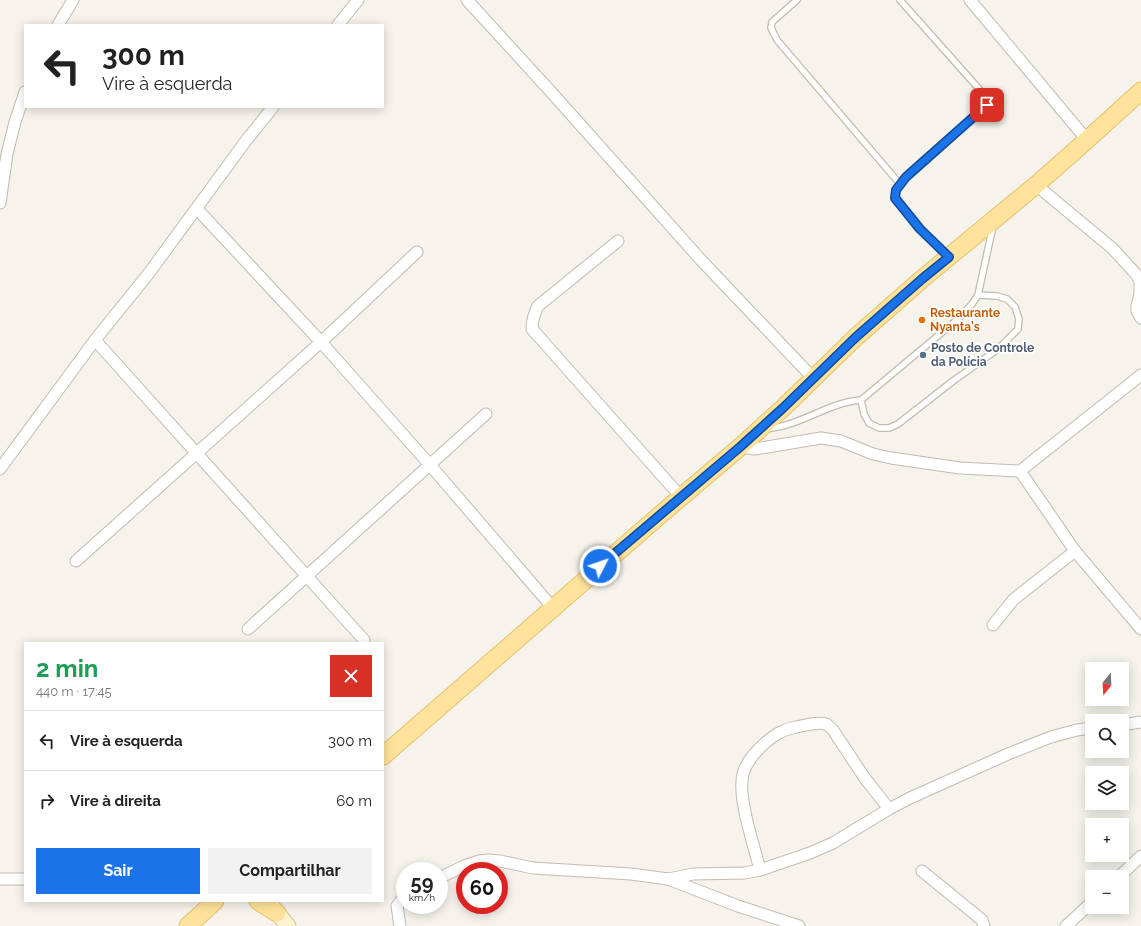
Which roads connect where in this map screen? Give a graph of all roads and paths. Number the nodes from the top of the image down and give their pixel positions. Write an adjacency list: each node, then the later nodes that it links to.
1 (73, 0): 7 (street)
2 (358, 0): 8 (street)
3 (468, 0): 26 (street)
4 (797, 0): 13 (lane)
5 (900, 0): 13 (lane)
6 (970, 0): 12 (street)
7 (59, 24)
8 (339, 24)
9 (1141, 91): 12 (main road)
10 (24, 95): 15 (street)
11 (272, 108): 16 (street)
12 (1087, 140): 14 (main road)
13 (900, 184): 20 (lane)
14 (1036, 185): 17 (main road); 22 (street)
15 (0, 203)
16 (196, 209): 23 (street); 24 (street)
17 (995, 219): 20 (main road); 21 (lane)
18 (618, 241): 35 (street)
19 (417, 252): 24 (street)
20 (949, 257): 26 (main road)
21 (978, 295): 27 (lane); 27 (lane)
22 (1141, 318)
23 (95, 340): 31 (street); 33 (street)
24 (320, 342): 31 (street); 32 (street)
25 (1141, 375): 34 (street)
26 (813, 378): 29 (main road)
27 (861, 400): 29 (lane)
28 (486, 414): 32 (street)
29 (757, 431): 30 (main road)
30 (740, 447): 34 (street); 35 (main road)
31 (196, 454): 37 (street); 38 (street)
32 (430, 465): 38 (street); 39 (street)
33 (0, 469)
34 (1020, 471): 36 (street)
35 (681, 497): 39 (main road)
36 (1075, 551): 40 (street); 42 (street)
37 (76, 561)
38 (307, 576): 41 (street); 43 (street)
39 (553, 608): 47 (main road)
40 (993, 624)
41 (248, 629)
42 (1141, 629)
43 (364, 640)
44 (1141, 722): 45 (street)
45 (1129, 724)
46 (1085, 729): 48 (street)
47 (384, 755)
48 (889, 809): 50 (street); 50 (street)
49 (1141, 856): 51 (street)
50 (760, 870): 56 (street)
51 (1126, 870)
52 (922, 871): 66 (street)
53 (448, 874): 56 (street)
54 (0, 879): 55 (street)
55 (24, 879)
56 (668, 879): 65 (street)
57 (214, 902): 62 (main road)
58 (262, 902): 59 (main road)
59 (272, 905): 63 (main road)
60 (1085, 908): 67 (street)
61 (398, 914): 64 (street)
62 (188, 926)
63 (288, 926)
64 (400, 926)
65 (799, 926)
66 (984, 926)
67 (1066, 926)

